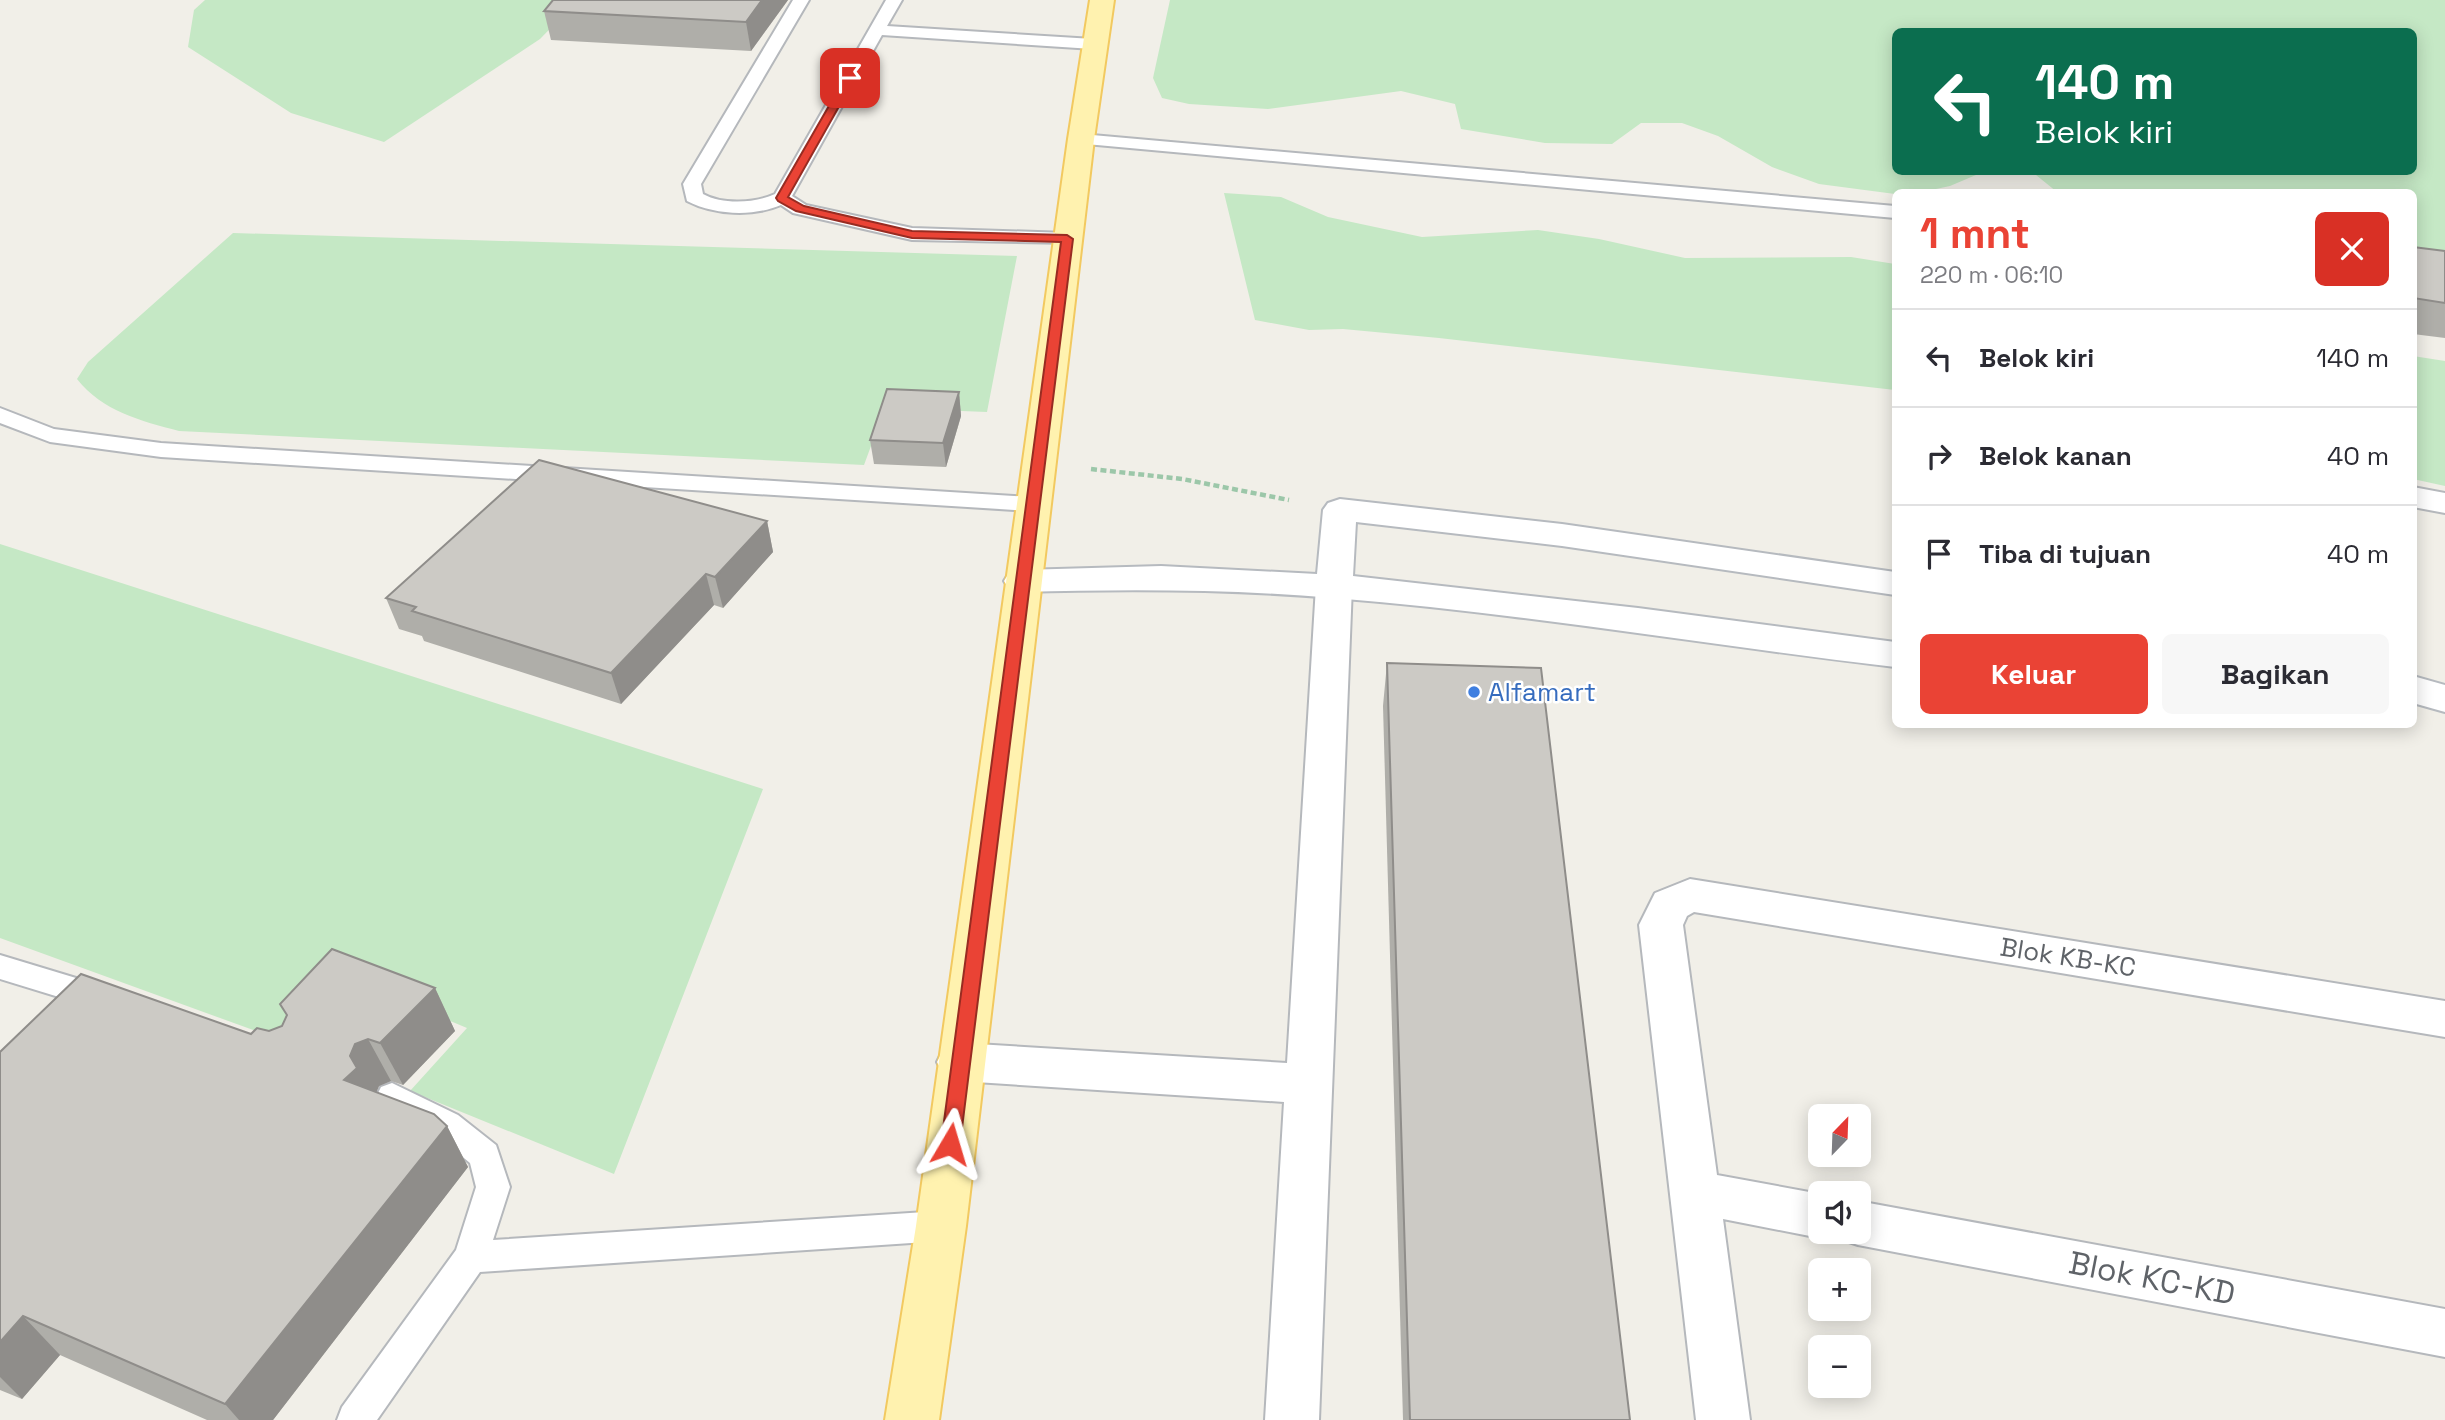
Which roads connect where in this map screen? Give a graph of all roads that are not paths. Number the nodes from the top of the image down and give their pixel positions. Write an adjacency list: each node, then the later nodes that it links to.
1 (801, 0): 7 (lane)
2 (894, 0): 4 (lane)
3 (1102, 0): 5 (main road)
4 (877, 30): 5 (lane); 7 (lane)
5 (1093, 44): 6 (main road)
6 (1080, 139): 8 (lane); 9 (main road)
7 (782, 198): 9 (lane)
8 (1892, 212)
9 (1067, 239): 12 (main road)
10 (0, 415): 12 (lane)
11 (2417, 498): 13 (street)
12 (1032, 503): 14 (main road)
13 (2445, 503)
14 (1022, 581): 16 (street); 25 (main road)
15 (1892, 583): 16 (street)
16 (1334, 586): 17 (street); 26 (street)
17 (1892, 655)
18 (2417, 691): 19 (street)
19 (2445, 699)
20 (2417, 717): 21 (street)
21 (2445, 720)
22 (0, 967): 23 (lane)
23 (120, 1004)
24 (2445, 1019): 28 (street, Blok KB-KC)
25 (960, 1062): 26 (street); 31 (main road)
26 (1308, 1084): 36 (street)
27 (392, 1097): 32 (lane)
28 (1694, 1192): 29 (street); 37 (street)
29 (1808, 1214)
30 (1871, 1225): 33 (street, Blok KC-KD)
31 (941, 1226): 32 (lane); 35 (main road)
32 (471, 1257): 34 (lane)
33 (2445, 1334)
34 (355, 1420)
35 (912, 1420)
36 (1292, 1420)
37 (1723, 1420)

